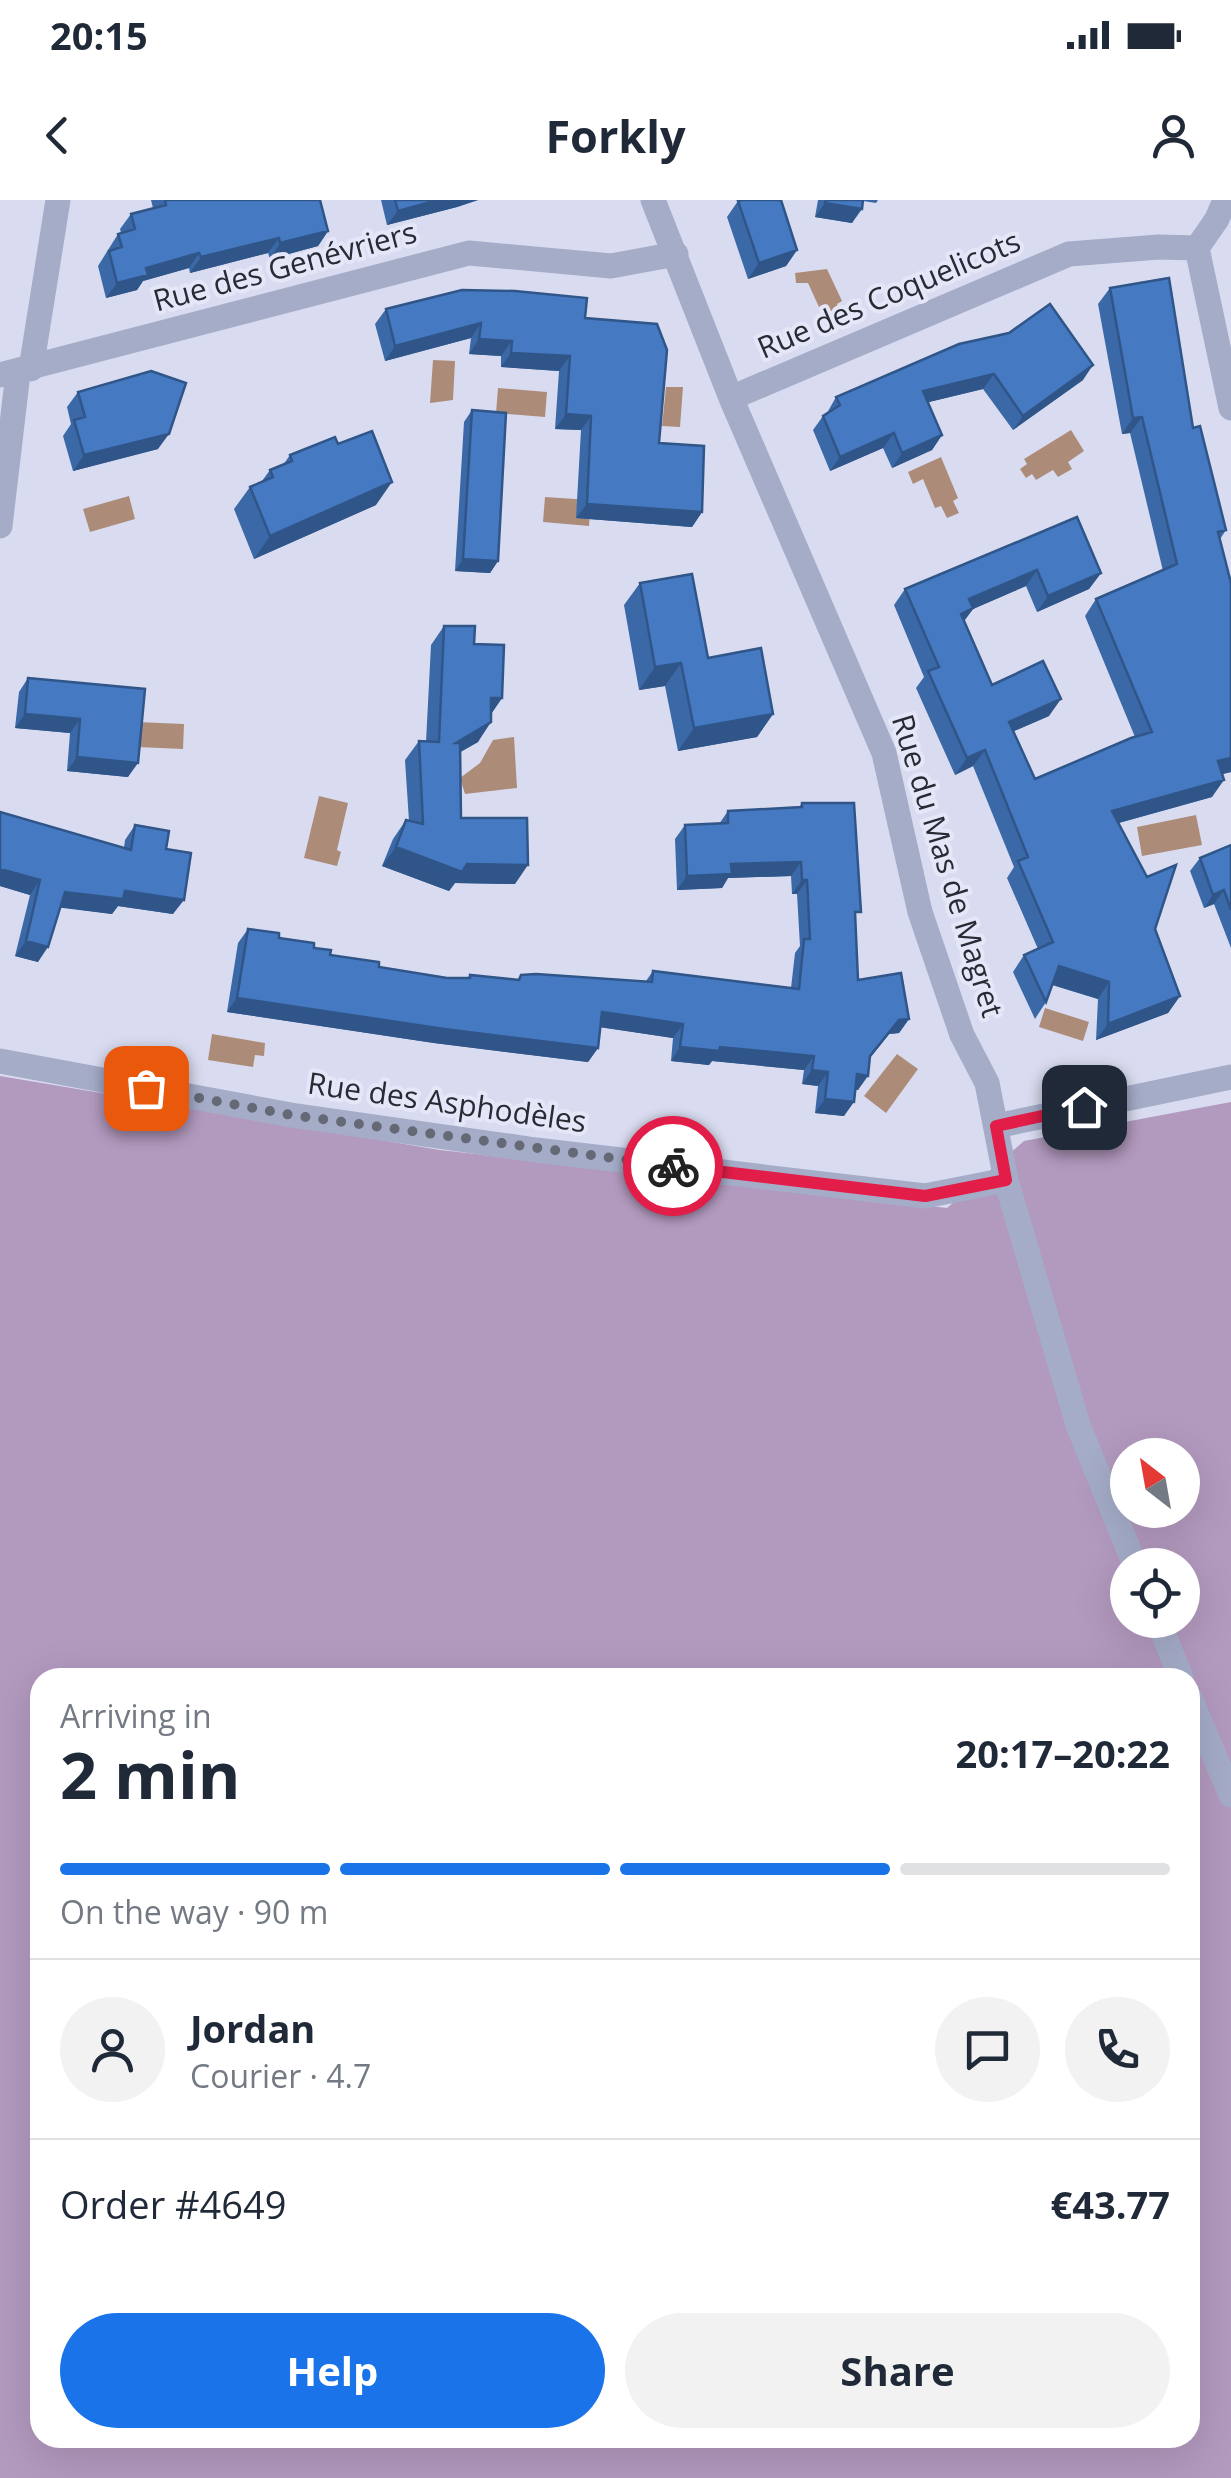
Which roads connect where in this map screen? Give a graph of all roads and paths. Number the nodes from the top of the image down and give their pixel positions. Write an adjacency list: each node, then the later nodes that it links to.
1 (58, 200): 6 (street)
2 (652, 200): 5 (street, Rue du Mas de Magret)
3 (1225, 200): 4 (street)
4 (1197, 248): 7 (street, Rue des Coquelicots); 8 (street)
5 (676, 254): 6 (street, Rue des Genévriers); 7 (street, Rue du Mas de Magret)
6 (16, 372): 9 (street)
7 (731, 398): 12 (street, Rue du Mas de Magret)
8 (1231, 408)
9 (0, 526)
10 (0, 1061): 13 (street, Rue des Asphodèles)
11 (1231, 1077): 12 (street)
12 (996, 1126): 13 (street, Rue du Mas de Magret)
13 (1006, 1180): 14 (street, Rue du Mas de Magret)
14 (1128, 1548)
15 (1165, 1638): 16 (street)
16 (1178, 1668)
17 (1200, 1722): 18 (street)
18 (1231, 1796)

